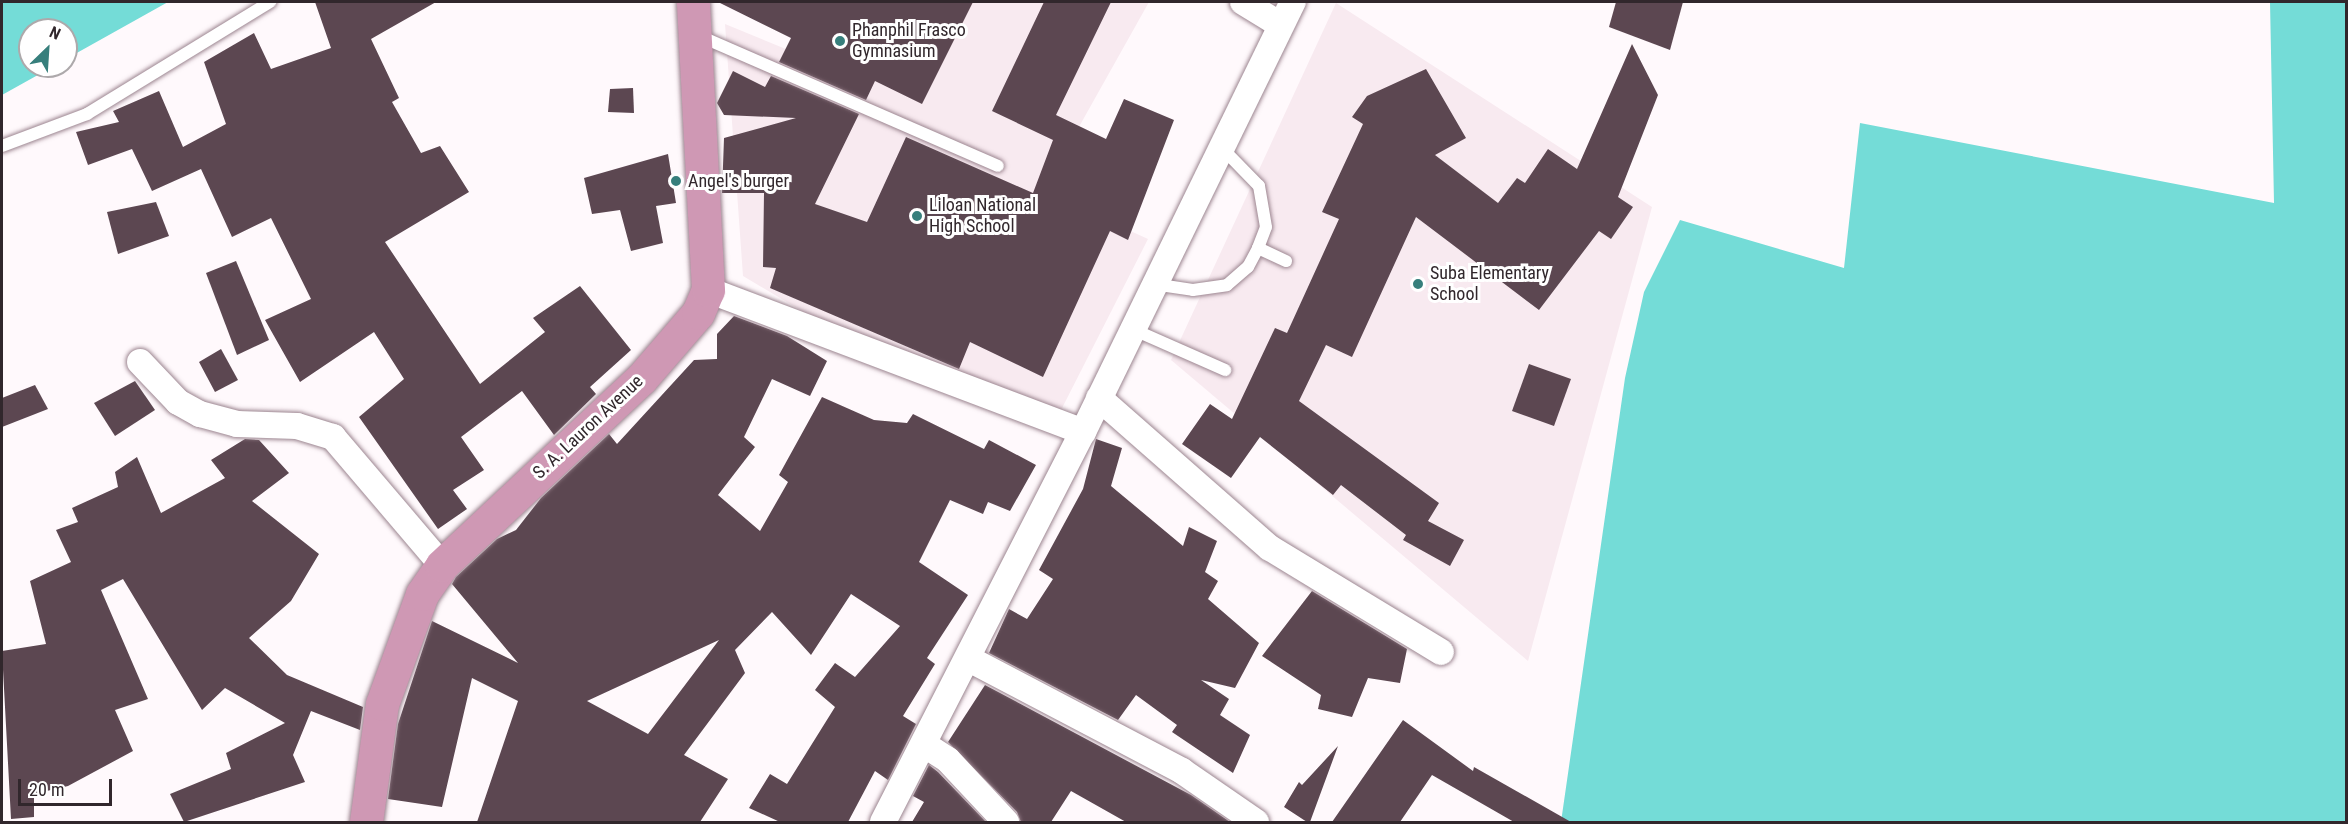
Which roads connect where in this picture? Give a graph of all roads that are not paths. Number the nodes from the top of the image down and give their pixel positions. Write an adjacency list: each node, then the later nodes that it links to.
1 (270, 2): 7 (lane)
2 (1243, 2): 5 (street)
3 (1293, 2): 5 (street)
4 (692, 10): 8 (lane); 12 (highway)
5 (1279, 24): 6 (street)
6 (1220, 146): 9 (lane); 11 (street)
7 (2, 147)
8 (998, 166)
9 (1258, 248): 10 (lane); 11 (lane)
10 (1286, 261)
11 (1154, 284): 13 (street)
12 (708, 290): 17 (street); 18 (highway, S. A. Lauron Avenue)
13 (1132, 329): 15 (lane); 16 (street)
14 (140, 362): 18 (street)
15 (1226, 370)
16 (1099, 398): 17 (street); 19 (street)
17 (1083, 432): 20 (street)
18 (442, 565): 22 (highway, S. A. Lauron Avenue)
19 (1441, 652)
20 (969, 659): 21 (street); 25 (street)
21 (925, 745): 23 (street); 24 (street)
22 (366, 822)
23 (883, 822)
24 (1006, 822)
25 (1256, 822)

